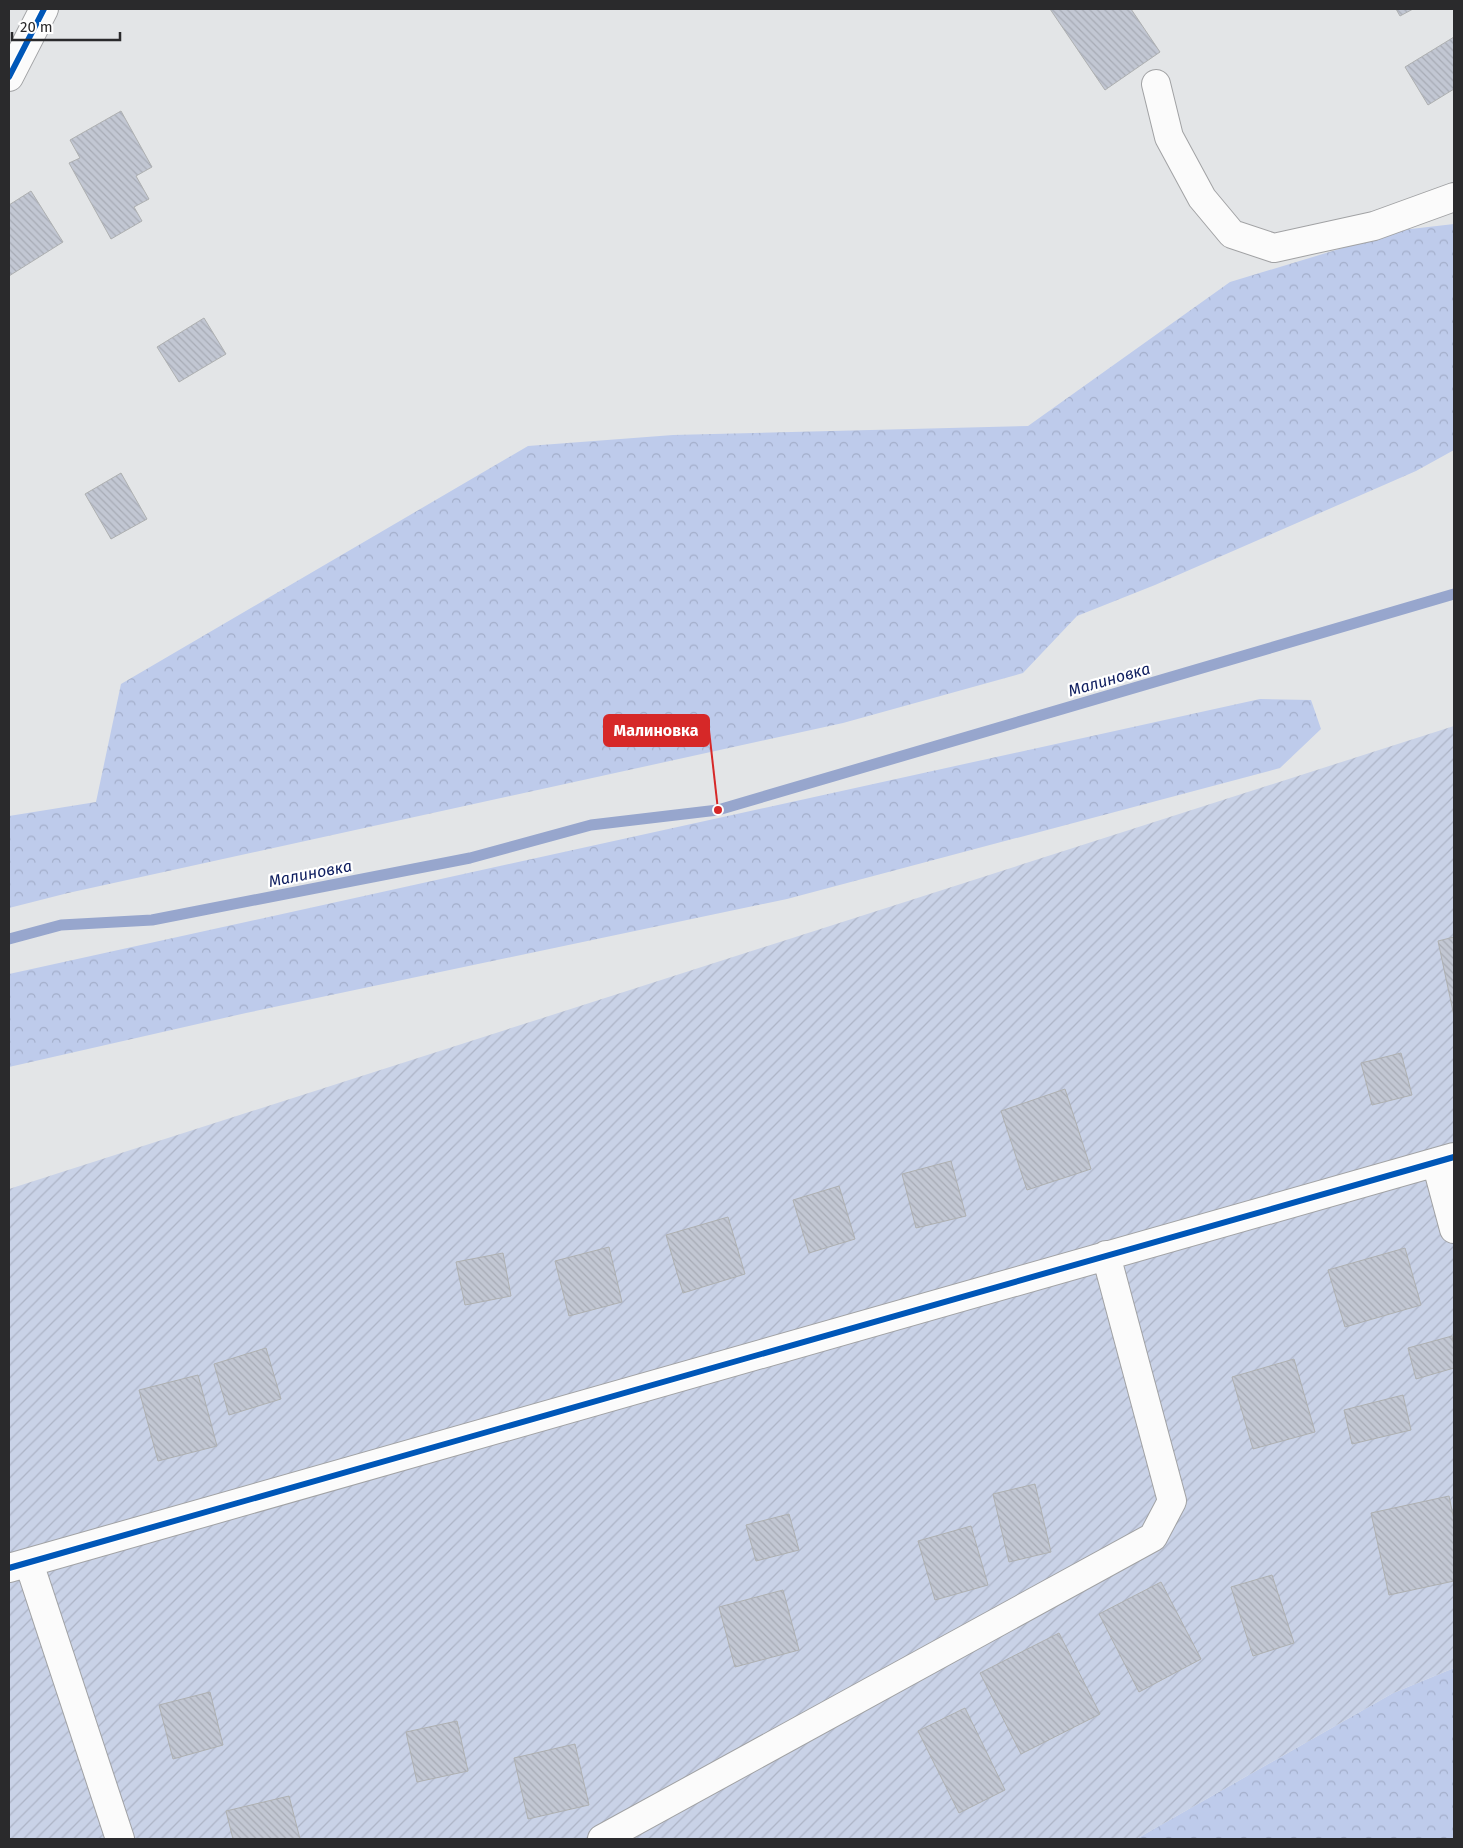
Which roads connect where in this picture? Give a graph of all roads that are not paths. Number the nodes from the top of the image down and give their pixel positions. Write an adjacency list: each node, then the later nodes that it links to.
1 (44, 9): 2 (street)
2 (9, 77)
3 (1156, 84): 4 (street)
4 (1454, 197)
5 (1445, 1159): 6 (street); 7 (street)
6 (1454, 1230)
7 (1106, 1255): 8 (street); 10 (street)
8 (19, 1566): 9 (street)
9 (120, 1839)
10 (602, 1839)

